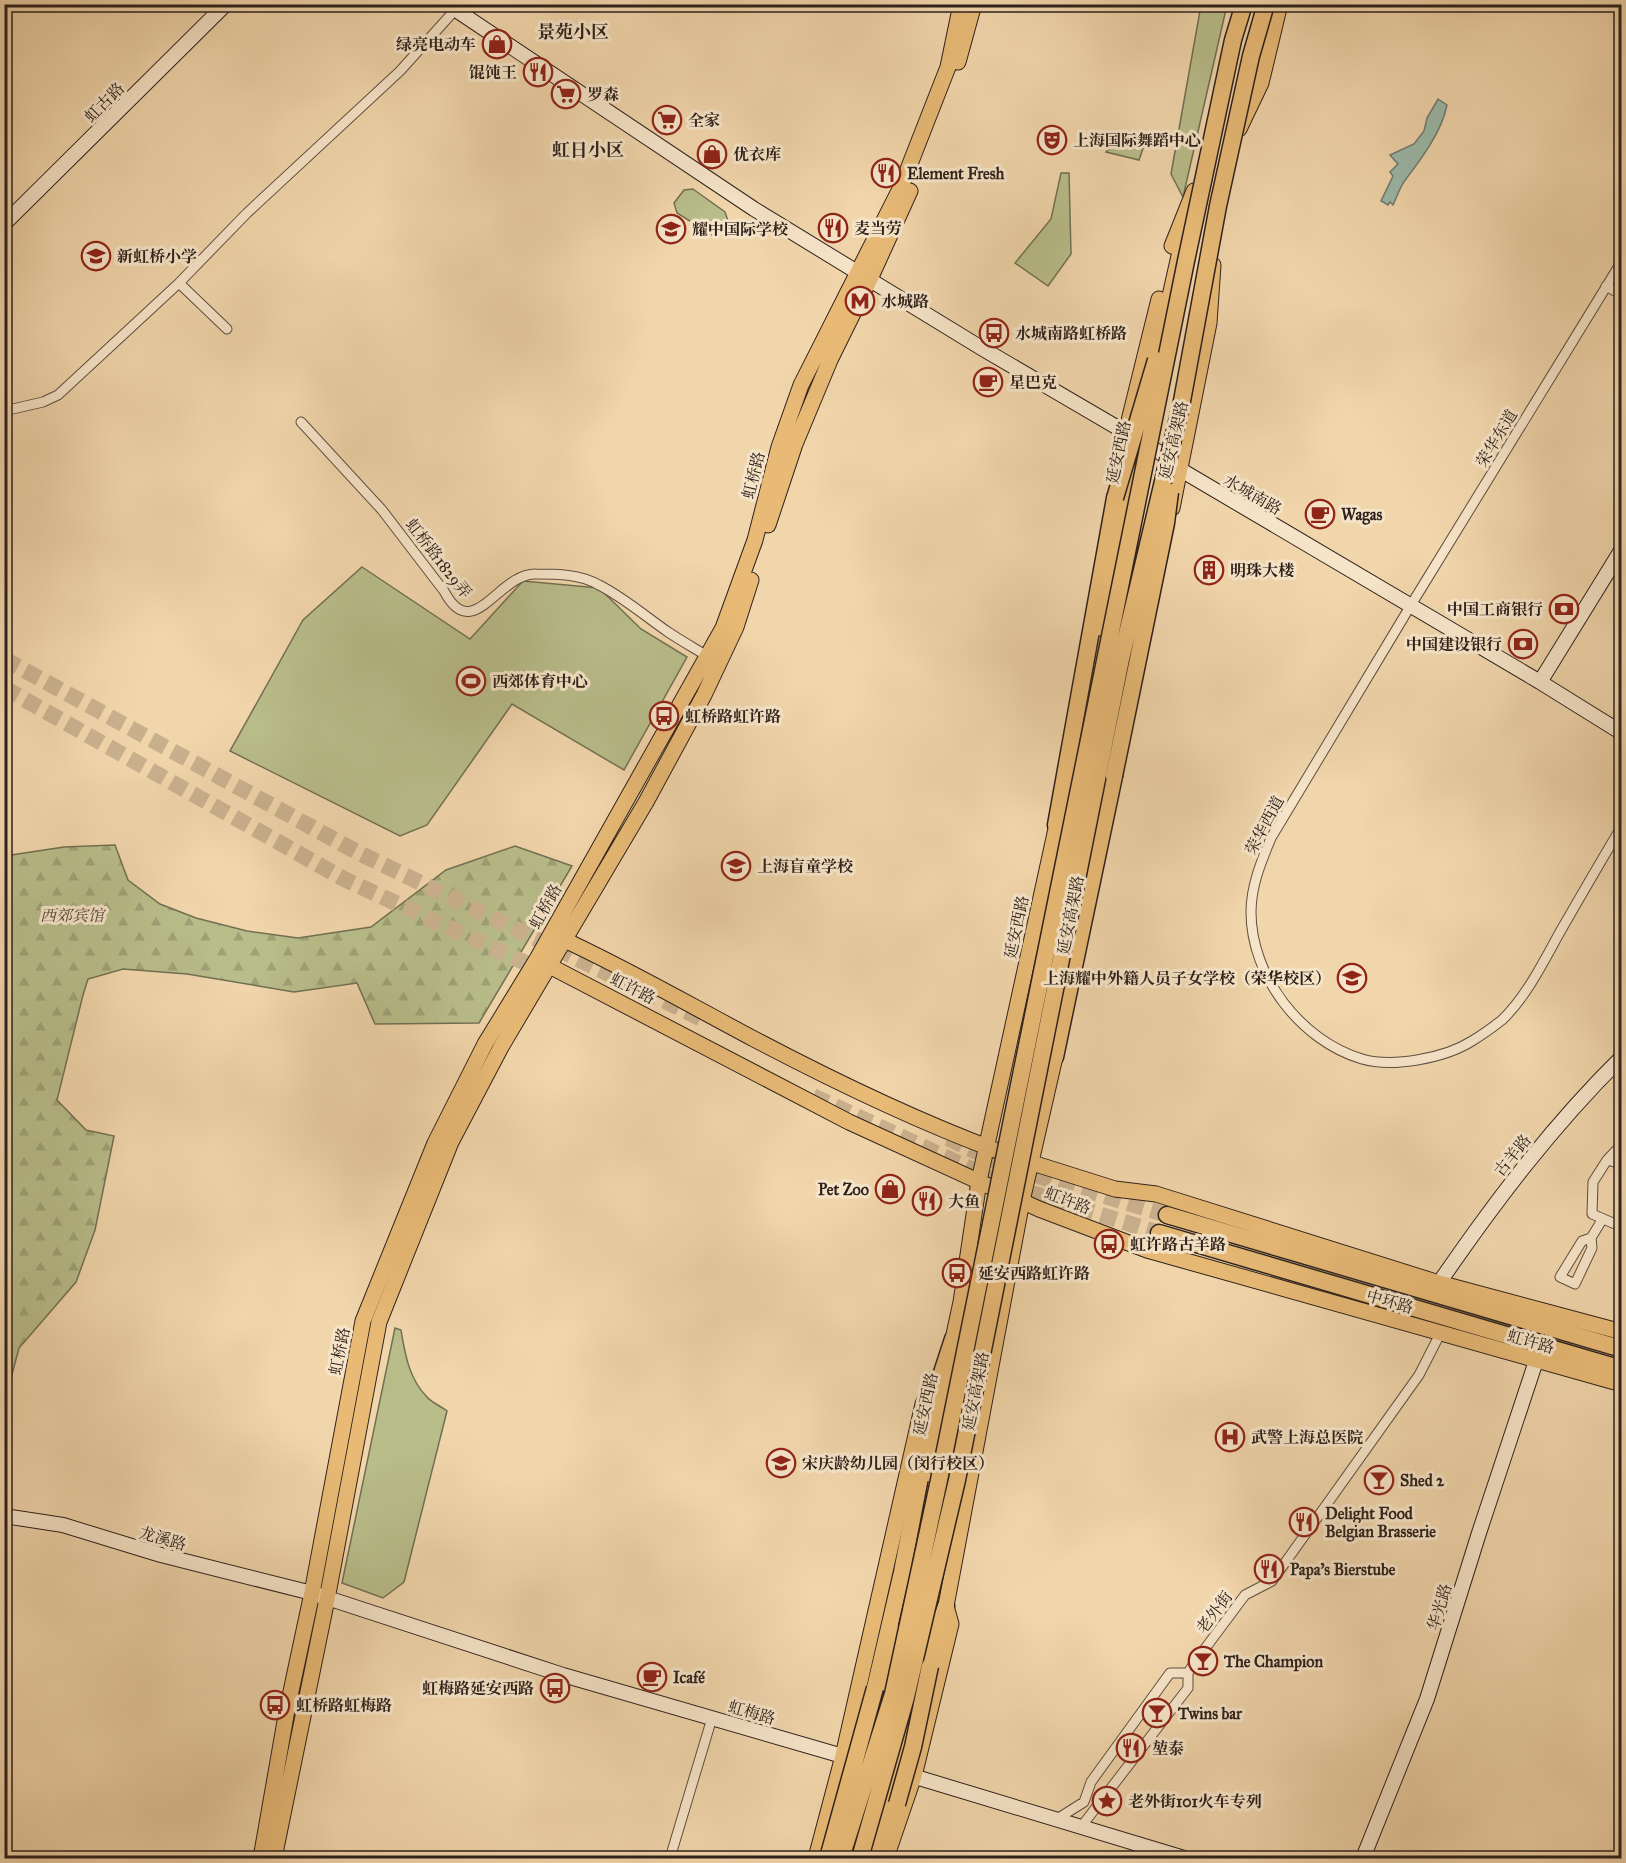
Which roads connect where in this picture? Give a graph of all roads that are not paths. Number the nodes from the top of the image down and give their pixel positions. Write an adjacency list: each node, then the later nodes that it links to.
1 (226, 4): 12 (street, 虹古路)
2 (960, 4): 15 (main road, 虹桥路)
3 (974, 4): 15 (main road, 虹桥路)
4 (1242, 4): 8 (main road, 延安西路); 13 (highway, 延安高架路, bridge)
5 (1266, 4): 9 (main road); 20 (highway, 延安高架路, bridge)
6 (1280, 4): 10 (main road)
7 (451, 7): 15 (street); 16 (street)
8 (1229, 45): 9 (main road); 23 (main road, 延安西路)
9 (1255, 51): 10 (main road)
10 (1237, 132): 11 (main road)
11 (1217, 220): 24 (main road); 25 (main road)
12 (4, 224)
13 (1186, 261): 31 (highway, bridge); 75 (highway, 延安高架路, bridge)
14 (1622, 261): 17 (street, 荣华东道)
15 (864, 276): 23 (street, 水城南路); 28 (main road, 虹桥路); 33 (main road, 虹桥路)
16 (179, 283): 19 (street); 21 (street)
17 (1606, 286): 18 (street); 27 (street, 荣华东道)
18 (1622, 295)
19 (227, 329)
20 (1182, 401): 35 (highway, bridge); 76 (highway, 延安高架路, bridge)
21 (4, 411)
22 (301, 422): 28 (street, 虹桥路1829弄)
23 (1132, 436): 24 (street, 水城南路); 31 (main road, 延安西路)
24 (1167, 457): 25 (street, 水城南路); 35 (main road)
25 (1181, 470): 27 (street, 水城南路); 35 (main road)
26 (1622, 549): 29 (street)
27 (1411, 605): 29 (street, 水城南路); 32 (street, 荣华西道)
28 (707, 656): 33 (main road, 虹桥路)
29 (1540, 682): 30 (street, 水城南路)
30 (1622, 734)
31 (1056, 825): 38 (main road, 延安西路)
32 (1622, 826)
33 (557, 937): 34 (main road, 虹桥路); 38 (main road, 虹许路)
34 (543, 962): 42 (main road, 虹许路); 58 (main road, 虹桥路); 59 (main road, 虹桥路)
35 (1055, 1057): 40 (main road)
36 (1622, 1057): 49 (street, 古羊路)
37 (1622, 1144): 39 (street)
38 (987, 1147): 40 (main road, 虹许路); 42 (main road, 延安西路)
39 (1607, 1160): 41 (street); 45 (street)
40 (1032, 1163): 43 (main road); 49 (main road, 虹许路)
41 (1622, 1164)
42 (979, 1181): 43 (main road, 虹许路); 52 (main road, 延安西路)
43 (1022, 1201): 51 (main road, 虹许路); 60 (main road)
44 (1167, 1215): 53 (highway, 中环路)
45 (1602, 1220): 46 (street); 48 (street)
46 (1622, 1227)
47 (1159, 1233): 55 (highway, 中环路)
48 (1591, 1238): 48 (street)
49 (1438, 1283): 50 (main road, 虹许路)
50 (1622, 1332)
51 (1440, 1334): 54 (main road, 虹许路); 61 (street, 老外街)
52 (953, 1340): 63 (main road); 65 (main road, 延安西路); 74 (highway, bridge)
53 (1622, 1348)
54 (1536, 1361): 56 (main road, 虹许路); 80 (street, 华光路)
55 (1622, 1369)
56 (1622, 1384)
57 (4, 1516): 58 (street, 龙溪路)
58 (312, 1593): 59 (street, 虹梅路); 70 (main road, 虹桥路)
59 (327, 1599): 62 (street, 虹梅路); 71 (main road, 虹桥路)
60 (946, 1606): 64 (main road); 66 (main road); 77 (highway, bridge)
61 (1188, 1674): 68 (street); 69 (street, 老外街)
62 (712, 1718): 63 (street, 虹梅路); 72 (street)
63 (843, 1756): 65 (street, 虹梅路); 73 (main road)
64 (918, 1756): 66 (main road); 67 (main road)
65 (869, 1763): 66 (street, 虹梅路); 75 (main road, 延安西路)
66 (896, 1771): 67 (street, 虹梅路); 77 (main road)
67 (914, 1776): 68 (street, 虹梅路); 78 (main road)
68 (1057, 1819): 69 (street, 虹梅路)
69 (1081, 1827): 79 (street, 虹梅路)
70 (261, 1858)
71 (274, 1858)
72 (670, 1858)
73 (816, 1858)
74 (828, 1858)
75 (839, 1858)
76 (860, 1858)
77 (872, 1858)
78 (886, 1858)
79 (1184, 1858)
80 (1363, 1858)

